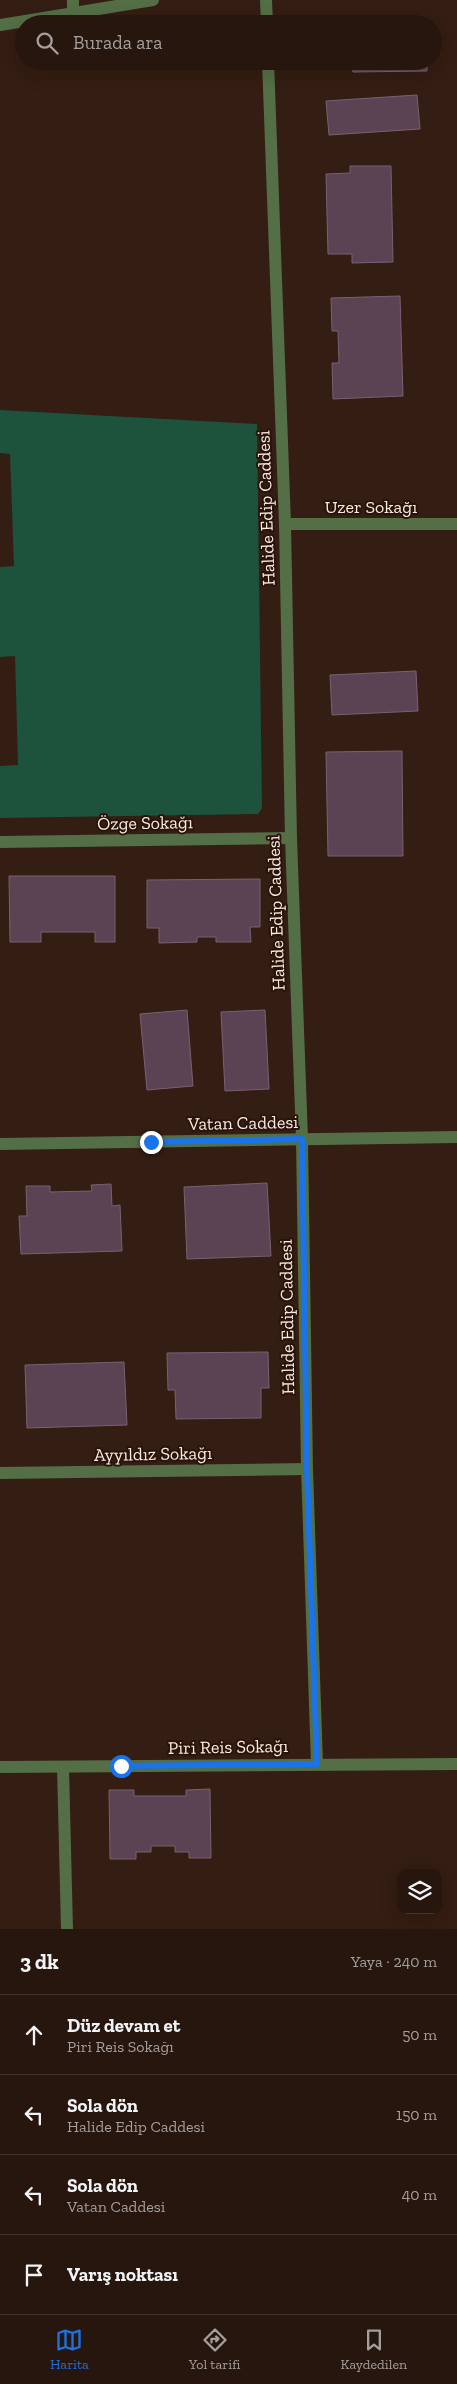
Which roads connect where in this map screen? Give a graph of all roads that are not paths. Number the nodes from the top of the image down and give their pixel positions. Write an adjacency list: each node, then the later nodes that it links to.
1 (73, 0): 4 (street)
2 (153, 0): 4 (street)
3 (266, 0): 6 (street)
4 (73, 13): 5 (street)
5 (61, 15)
6 (266, 15)
7 (15, 23): 8 (street)
8 (0, 25)
9 (268, 70): 10 (street, Halide Edip Caddesi)
10 (285, 524): 11 (street, Uzer Sokağı); 12 (street, Halide Edip Caddesi)
11 (457, 524)
12 (291, 838): 13 (street, Özge Sokağı); 15 (street, Halide Edip Caddesi)
13 (0, 842)
14 (457, 1137): 15 (street, Vatan Caddesi)
15 (302, 1139): 16 (street, Vatan Caddesi); 17 (street, Halide Edip Caddesi)
16 (0, 1144)
17 (307, 1469): 18 (street, Ayyıldız Sokağı); 19 (street, Halide Edip Caddesi)
18 (0, 1473)
19 (317, 1764): 20 (street, Piri Reis Sokağı); 21 (street, Piri Reis Sokağı)
20 (457, 1764)
21 (63, 1767): 22 (street, Piri Reis Sokağı); 23 (street)
22 (0, 1768)
23 (67, 1929)

